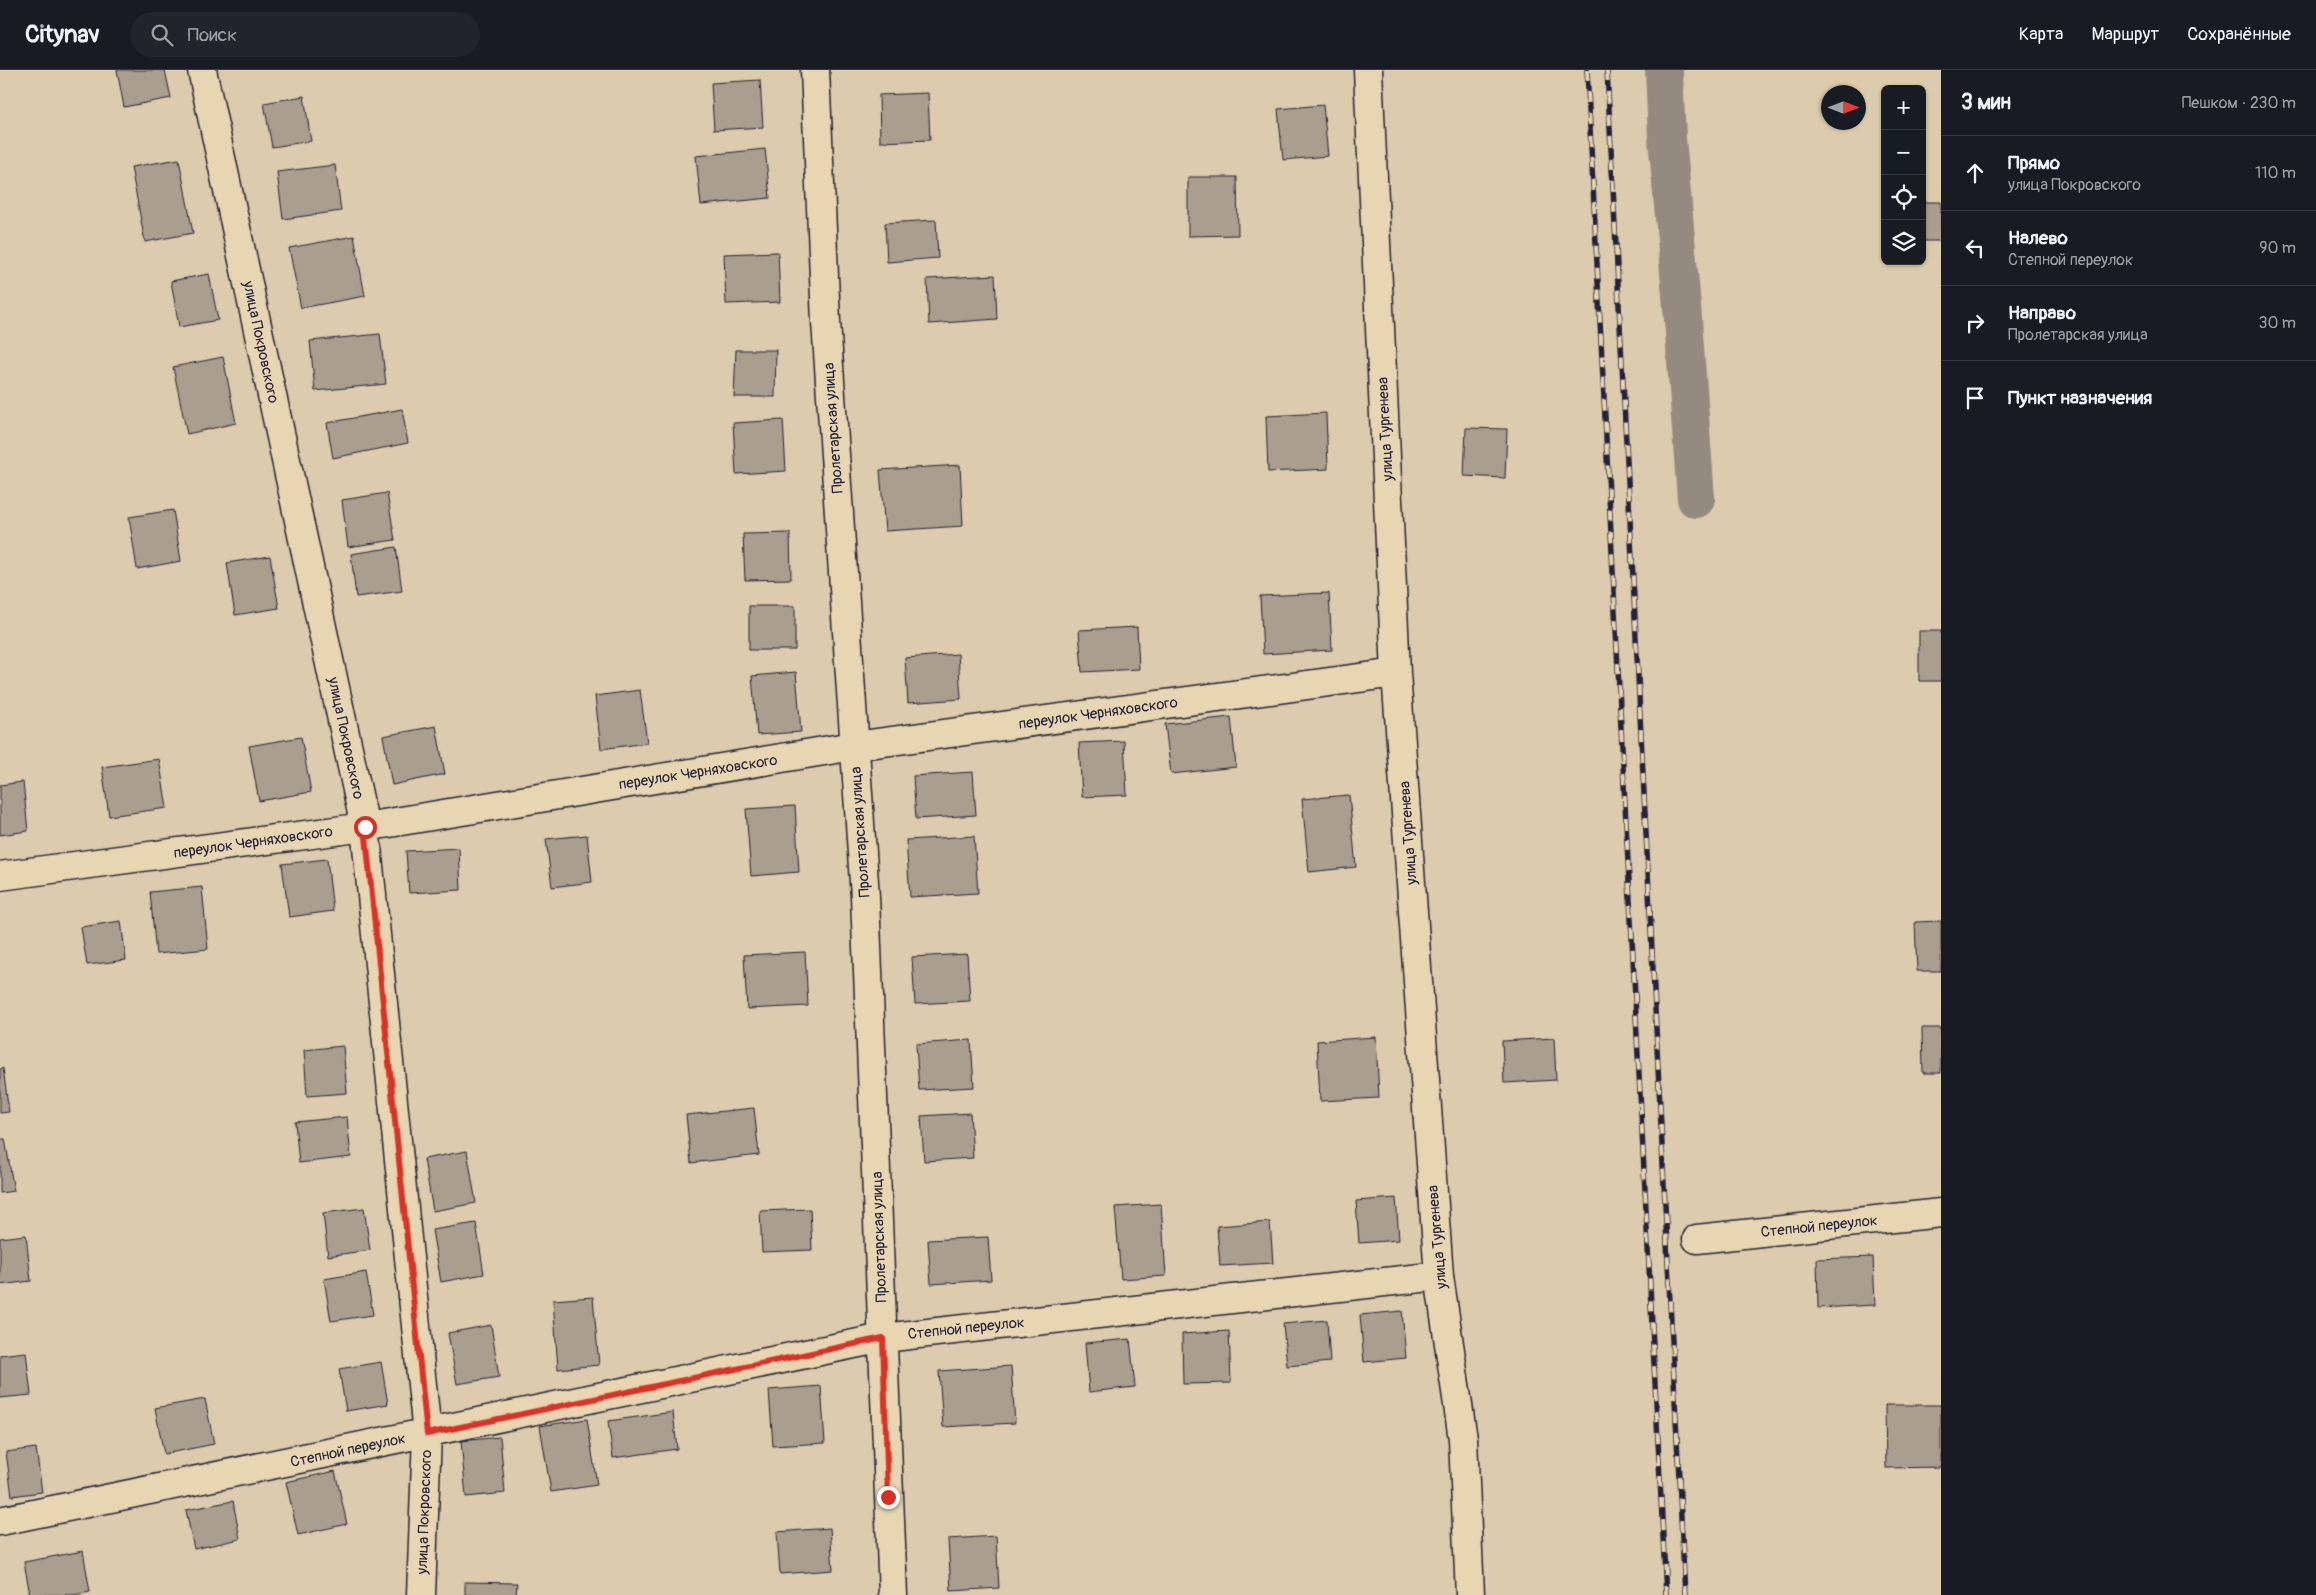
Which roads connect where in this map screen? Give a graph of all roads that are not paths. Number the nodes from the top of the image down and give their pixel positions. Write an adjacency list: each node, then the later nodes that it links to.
1 (202, 70): 6 (street, улица Покровского)
2 (815, 70): 5 (street, Пролетарская улица)
3 (1368, 70): 4 (street, улица Тургенева)
4 (1396, 673): 5 (street, переулок Черняховского); 10 (street, улица Тургенева)
5 (854, 746): 6 (street, переулок Черняховского); 11 (street, Пролетарская улица)
6 (365, 827): 7 (street, переулок Черняховского); 12 (street, улица Покровского)
7 (0, 876)
8 (1941, 1213): 9 (street, Степной переулок)
9 (1697, 1239)
10 (1439, 1276): 11 (street, Степной переулок); 16 (street, улица Тургенева)
11 (883, 1338): 12 (street, Степной переулок); 15 (street, Пролетарская улица)
12 (427, 1434): 13 (street, Степной переулок); 14 (street, улица Покровского)
13 (0, 1521)
14 (421, 1595)
15 (893, 1595)
16 (1470, 1595)

